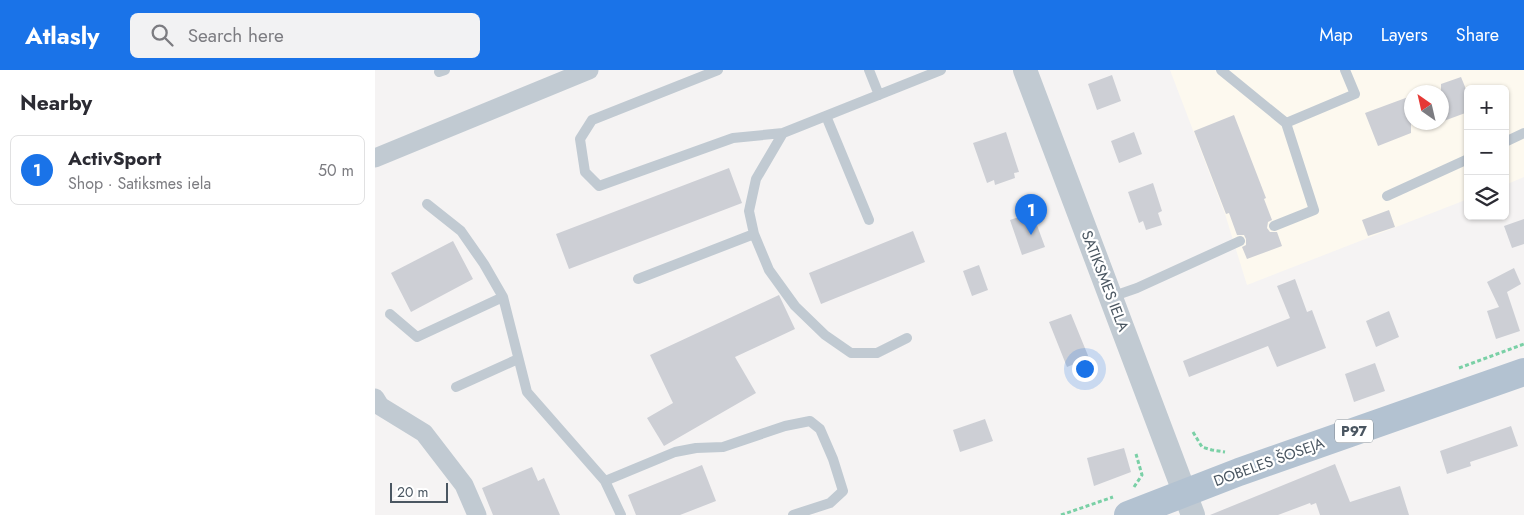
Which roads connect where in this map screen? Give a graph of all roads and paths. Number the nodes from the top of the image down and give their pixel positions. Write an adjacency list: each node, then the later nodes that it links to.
1 (589, 70): 14 (street)
2 (718, 70): 11 (lane)
3 (869, 70): 8 (lane)
4 (941, 70): 8 (lane)
5 (1025, 70): 24 (street, SATIKSMES IELA)
6 (1221, 70): 10 (lane)
7 (1345, 70): 10 (lane)
8 (879, 94): 9 (lane)
9 (826, 116): 11 (lane); 18 (lane)
10 (1286, 123): 19 (lane)
11 (783, 133): 20 (lane)
12 (1524, 133): 13 (lane)
13 (1509, 140)
14 (375, 158)
15 (1464, 161): 16 (lane)
16 (1387, 196)
17 (427, 204): 23 (lane)
18 (869, 220)
19 (1274, 226)
20 (754, 234): 22 (lane); 26 (lane)
21 (1240, 241): 24 (lane)
22 (638, 279)
23 (503, 297): 25 (lane); 27 (lane)
24 (1111, 297): 36 (street, SATIKSMES IELA)
25 (390, 314)
26 (907, 338)
27 (518, 359): 29 (lane); 34 (lane)
28 (1524, 372): 36 (main road, DOBELES ŠOSEJA / P97)
29 (456, 387)
30 (375, 398): 37 (street)
31 (1193, 432): 32 (path)
32 (1212, 450)
33 (1136, 454): 35 (path)
34 (605, 481): 38 (lane); 39 (lane)
35 (1124, 501): 36 (main road, DOBELES ŠOSEJA / P97); 40 (path)
36 (1189, 504)
37 (477, 515)
38 (621, 515)
39 (793, 515)
40 (1061, 515)

